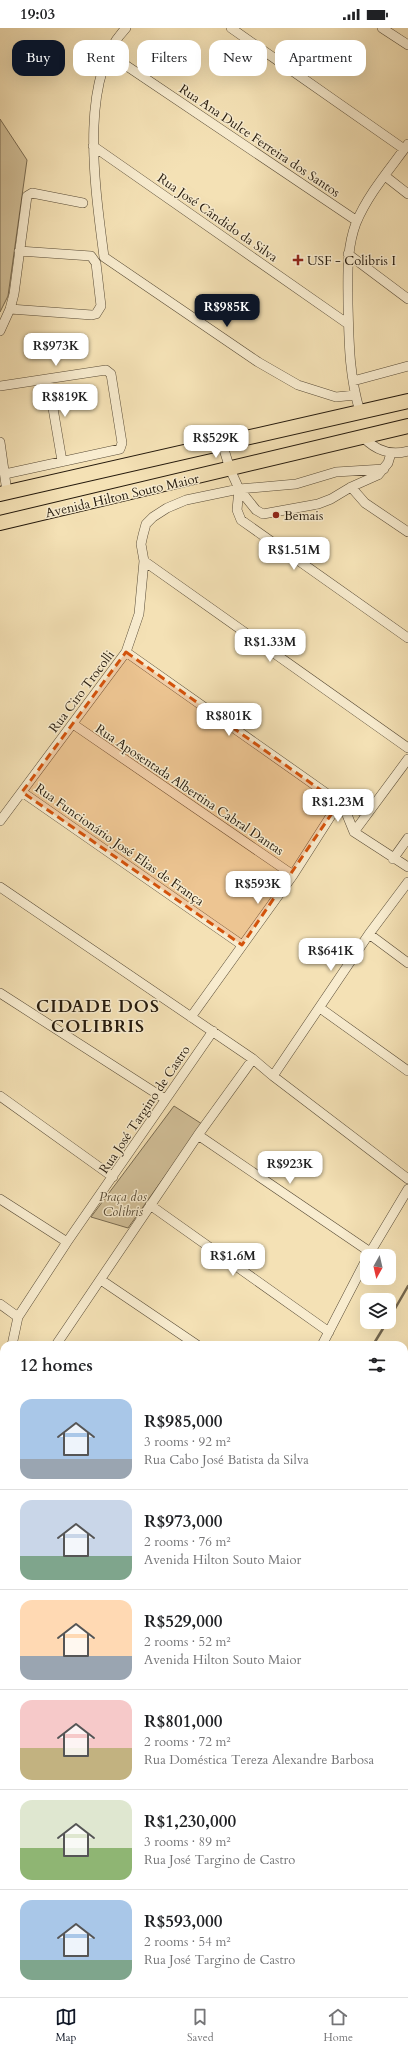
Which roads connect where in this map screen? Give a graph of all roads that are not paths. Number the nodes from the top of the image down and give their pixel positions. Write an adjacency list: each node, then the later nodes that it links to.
1 (126, 28): 4 (street)
2 (231, 28): 9 (street)
3 (382, 28): 5 (street)
4 (116, 40)
5 (408, 45)
6 (129, 67): 13 (street, Rua Ana Dulce Ferreira dos Santos)
7 (104, 76): 8 (street)
8 (93, 146): 18 (street, Rua José Cândido da Silva); 24 (street)
9 (406, 147): 10 (street)
10 (385, 176): 11 (street); 13 (street)
11 (408, 194)
12 (82, 203): 14 (street)
13 (357, 221): 15 (street)
14 (19, 251): 17 (street); 17 (street)
15 (348, 254): 16 (street); 18 (street)
16 (408, 299)
17 (10, 309): 19 (street)
18 (348, 324): 22 (street)
19 (0, 331)
20 (408, 366): 22 (street)
21 (48, 379): 23 (street); 33 (street); 33 (street)
22 (353, 381): 24 (street)
23 (0, 386)
24 (355, 395): 26 (street)
25 (408, 401): 26 (main road)
26 (360, 412): 30 (main road)
27 (408, 426): 28 (main road, Avenida Hilton Souto Maior)
28 (363, 437): 32 (street); 34 (main road, Avenida Hilton Souto Maior)
29 (0, 442): 36 (street)
30 (222, 443): 34 (street); 39 (main road)
31 (408, 451): 32 (street)
32 (391, 453): 35 (street)
33 (62, 461): 36 (street)
34 (230, 469): 38 (street); 40 (main road, Avenida Hilton Souto Maior)
35 (384, 469): 37 (street); 38 (street, Rua Ciro Trocolli)
36 (5, 474): 39 (street)
37 (351, 487): 38 (street); 41 (street)
38 (239, 489): 42 (street, Rua Ciro Trocolli); 43 (street)
39 (4, 493)
40 (0, 523)
41 (408, 532)
42 (144, 561): 44 (street, Rua Ciro Trocolli); 46 (street)
43 (408, 638)
44 (126, 652): 45 (street, Rua Ciro Trocolli); 49 (street)
45 (73, 724): 48 (street, Rua Ciro Trocolli); 56 (street, Rua Aposentada Albertina Cabral Dantas)
46 (408, 748)
47 (408, 759): 50 (street)
48 (22, 792): 51 (street, Rua Ciro Trocolli); 60 (street, Rua Funcionário José Elias de França)
49 (341, 804): 50 (street); 52 (street); 56 (street)
50 (368, 813): 52 (street)
51 (0, 821)
52 (354, 832): 54 (street)
53 (408, 838): 54 (street)
54 (393, 859): 55 (street)
55 (408, 867)
56 (293, 875): 60 (street)
57 (408, 882): 59 (street)
58 (0, 887): 64 (street)
59 (369, 934): 61 (street); 63 (street)
60 (242, 945): 64 (street)
61 (408, 963)
62 (0, 994): 70 (street)
63 (320, 1008): 67 (street); 68 (street)
64 (191, 1016): 65 (street)
65 (213, 1031): 66 (street); 70 (street, Rua José Targino de Castro)
66 (253, 1059): 68 (street); 71 (street)
67 (408, 1071)
68 (273, 1076): 73 (street)
69 (0, 1096): 72 (street)
70 (165, 1099): 72 (street, Rua José Targino de Castro)
71 (198, 1135): 76 (street); 79 (street)
72 (113, 1176): 77 (street, Rua José Targino de Castro)
73 (408, 1179)
74 (408, 1189): 78 (street)
75 (0, 1199): 77 (street)
76 (150, 1205): 81 (street); 84 (street)
77 (67, 1242): 83 (street, Rua José Targino de Castro)
78 (372, 1249)
79 (360, 1250)
80 (360, 1272): 84 (street)
81 (101, 1280): 86 (street); 87 (street)
82 (0, 1304): 83 (street)
83 (18, 1317): 85 (street, Rua José Targino de Castro)
84 (330, 1332): 88 (street)
85 (13, 1341)
86 (59, 1341)
87 (191, 1341)
88 (324, 1341)

